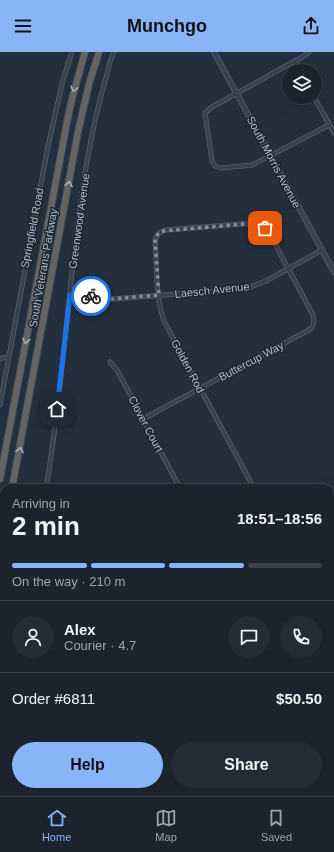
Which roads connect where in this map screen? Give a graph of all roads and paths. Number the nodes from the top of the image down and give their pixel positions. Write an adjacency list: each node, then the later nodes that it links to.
1 (72, 52): 19 (street, Springfield Road)
2 (85, 52): 25 (highway, South Veterans Parkway, one-way to 25)
3 (99, 52): 26 (highway, South Veterans Parkway, one-way to 3)
4 (114, 52): 17 (street, Greenwood Avenue)
5 (214, 52): 9 (street, South Morris Avenue)
6 (309, 52): 7 (street)
7 (295, 61): 8 (street); 9 (street)
8 (296, 64)
9 (237, 93): 13 (street, South Morris Avenue); 13 (street)
10 (318, 104): 11 (street)
11 (329, 125): 12 (street); 13 (street)
12 (334, 133)
13 (271, 156): 14 (street, South Morris Avenue)
14 (322, 250): 15 (street, Laesch Avenue); 16 (street, South Morris Avenue)
15 (288, 269): 18 (street, Laesch Avenue); 18 (street, Golden Rod); 22 (street, Buttercup Way)
16 (334, 272)
17 (70, 295): 18 (street, Laesch Avenue); 27 (street, Greenwood Avenue)
18 (159, 295): 22 (street, Golden Rod)
19 (9, 356): 20 (street); 23 (street, Springfield Road)
20 (0, 359)
21 (110, 362): 24 (street, Clover Court)
22 (200, 389): 24 (street, Buttercup Way); 29 (street, Golden Rod)
23 (0, 405)
24 (143, 419): 28 (street, Clover Court)
25 (0, 479)
26 (13, 484)
27 (47, 484)
28 (178, 484)
29 (252, 484)

